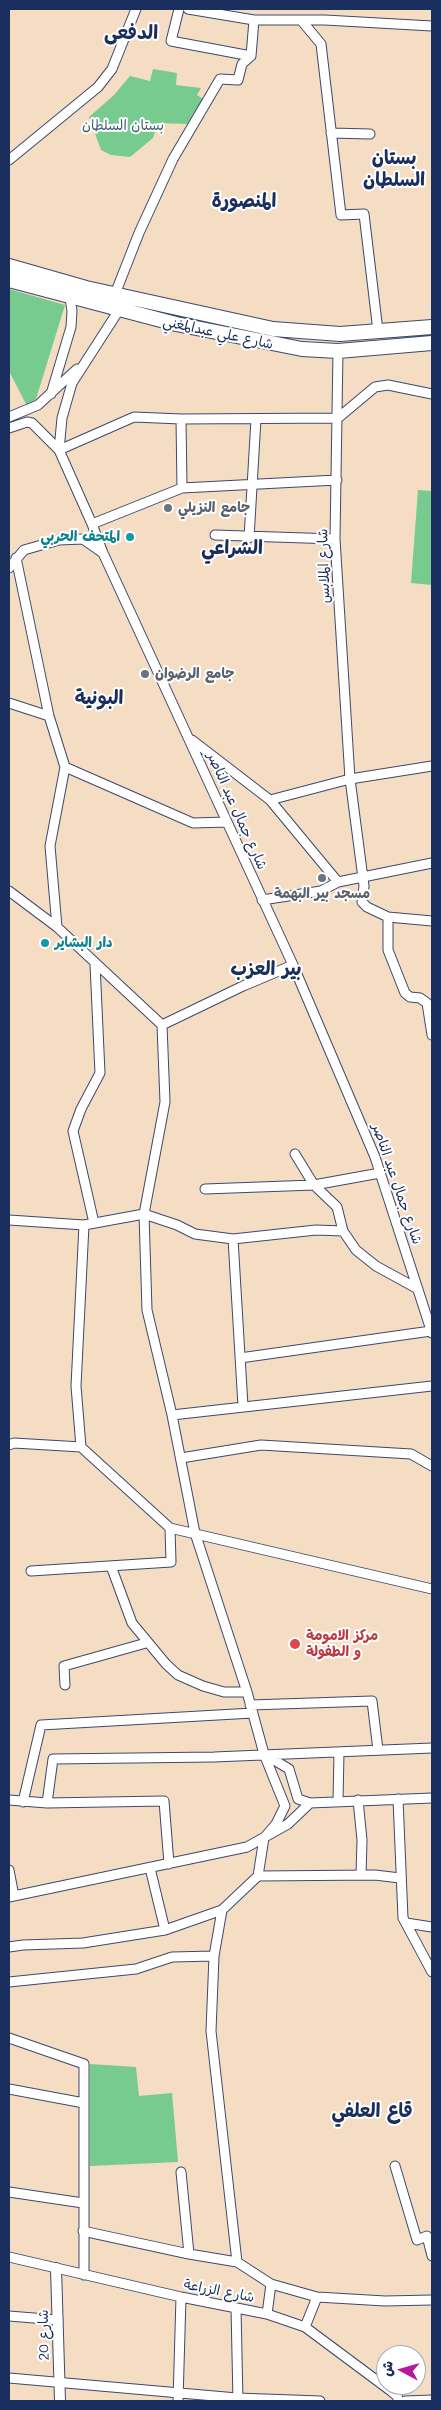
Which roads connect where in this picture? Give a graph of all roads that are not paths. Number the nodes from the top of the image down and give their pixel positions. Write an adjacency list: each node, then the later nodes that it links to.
1 (136, 9): 11 (street)
2 (179, 9): 8 (street)
3 (188, 9): 4 (street)
4 (237, 13): 5 (street)
5 (254, 20): 6 (street); 8 (street)
6 (301, 20): 7 (street); 9 (street)
7 (432, 26)
8 (251, 56): 14 (street)
9 (332, 133): 10 (street); 18 (street)
10 (370, 134)
11 (9, 160)
12 (9, 266): 14 (main road, شارع علي عبدالمغني)
13 (9, 280): 15 (main road, شارع علي عبدالمغني)
14 (115, 294): 18 (main road, شارع علي عبدالمغني)
15 (70, 298): 16 (main road, شارع علي عبدالمغني); 22 (street)
16 (118, 310): 20 (main road, شارع علي عبدالمغني); 21 (street, شارع جمال عبد الناصر)
17 (432, 328): 18 (main road, شارع علي عبدالمغني)
18 (378, 331)
19 (432, 343): 20 (main road, شارع علي عبدالمغني)
20 (338, 352): 25 (street, شارع الملابس)
21 (87, 359): 22 (street); 29 (street, شارع جمال عبد الناصر)
22 (51, 394): 24 (street)
23 (432, 394): 25 (street)
24 (9, 416)
25 (338, 418): 27 (street); 30 (street, شارع الملابس)
26 (181, 419): 27 (street); 29 (street); 32 (street)
27 (256, 419): 31 (street)
28 (9, 428): 29 (street)
29 (59, 450): 33 (street, شارع جمال عبد الناصر)
30 (337, 480): 31 (street); 36 (street, شارع الملابس)
31 (252, 483): 32 (street); 35 (street)
32 (182, 488): 33 (street)
33 (92, 524): 37 (street, شارع جمال عبد الناصر)
34 (215, 535): 35 (street)
35 (249, 538): 36 (street)
36 (335, 539): 47 (street, شارع الملابس)
37 (103, 554): 38 (street); 42 (street, شارع جمال عبد الناصر)
38 (16, 558): 39 (street); 41 (street)
39 (9, 568)
40 (9, 703): 41 (street)
41 (49, 716): 45 (street)
42 (190, 739): 48 (street); 49 (street, شارع جمال عبد الناصر)
43 (432, 762): 46 (street)
44 (432, 766): 46 (street)
45 (65, 767): 49 (street); 57 (street)
46 (396, 771): 47 (street)
47 (350, 779): 48 (street); 51 (street, شارع الملابس)
48 (270, 800): 52 (street)
49 (227, 822): 54 (street, شارع جمال عبد الناصر)
50 (432, 863): 51 (street)
51 (363, 877): 52 (street); 55 (street, شارع الملابس)
52 (338, 882): 54 (street)
53 (9, 891): 57 (street)
54 (262, 900): 59 (street, شارع جمال عبد الناصر)
55 (388, 918): 56 (street); 61 (street)
56 (432, 921)
57 (57, 927): 58 (street)
58 (95, 964): 60 (street); 68 (street)
59 (293, 966): 60 (street); 63 (street, شارع جمال عبد الناصر)
60 (162, 1025): 66 (street)
61 (432, 1035)
62 (295, 1154): 64 (street)
63 (380, 1173): 64 (street); 72 (street, شارع جمال عبد الناصر)
64 (314, 1185): 65 (street); 70 (street)
65 (205, 1189)
66 (144, 1214): 68 (street); 71 (street); 77 (street)
67 (9, 1220): 69 (street)
68 (94, 1223): 69 (street)
69 (84, 1225): 79 (street)
70 (344, 1231): 71 (street); 72 (street)
71 (233, 1238): 74 (street)
72 (418, 1289): 73 (street, شارع جمال عبد الناصر)
73 (432, 1332): 74 (street)
74 (240, 1358): 76 (street)
75 (432, 1386): 76 (street)
76 (243, 1406): 77 (street)
77 (172, 1415): 80 (street)
78 (9, 1445): 79 (street)
79 (81, 1447): 82 (street)
80 (180, 1458): 81 (street); 83 (street)
81 (432, 1466)
82 (170, 1528): 83 (street); 84 (street)
83 (195, 1533): 86 (street); 89 (street)
84 (110, 1566): 85 (street); 87 (street)
85 (31, 1571)
86 (432, 1589)
87 (146, 1643): 88 (street); 89 (street)
88 (65, 1685)
89 (247, 1692): 90 (street)
90 (251, 1709): 92 (street); 94 (street); 100 (street)
91 (432, 1748): 92 (street)
92 (378, 1750): 93 (street)
93 (339, 1752): 94 (street); 99 (street)
94 (264, 1754): 101 (street); 102 (street); 103 (street)
95 (432, 1798): 96 (street)
96 (398, 1799): 98 (street); 109 (street)
97 (9, 1800): 100 (street)
98 (358, 1800): 99 (street); 107 (street)
99 (338, 1801): 101 (street)
100 (23, 1802): 102 (street)
101 (310, 1803): 103 (street)
102 (47, 1804): 104 (street)
103 (264, 1838): 104 (street); 108 (street)
104 (169, 1864): 105 (street)
105 (150, 1868): 110 (street); 114 (street)
106 (9, 1870): 110 (street)
107 (361, 1875): 108 (street); 109 (street)
108 (258, 1876): 111 (street)
109 (400, 1878): 112 (street)
110 (11, 1897)
111 (222, 1910): 114 (street); 116 (street)
112 (406, 1923): 113 (street); 117 (street)
113 (432, 1927)
114 (165, 1930): 115 (street)
115 (9, 1948)
116 (214, 1956): 118 (street); 131 (street)
117 (432, 1972)
118 (9, 1982)
119 (9, 2038): 121 (street)
120 (9, 2089): 121 (street)
121 (84, 2103): 125 (street)
122 (395, 2166): 127 (street)
123 (181, 2172): 128 (street)
124 (9, 2192): 125 (street)
125 (83, 2203): 126 (street)
126 (83, 2231): 128 (street); 133 (street)
127 (430, 2236): 129 (street)
128 (189, 2254): 131 (street)
129 (432, 2256)
130 (9, 2258): 132 (street, شارع الزراعة)
131 (237, 2262): 134 (street)
132 (56, 2268): 133 (street, شارع الزراعة); 141 (street, شارع 20)
133 (84, 2274): 135 (street, شارع الزراعة)
134 (271, 2284): 136 (street); 139 (street)
135 (181, 2297): 138 (street, شارع الزراعة); 145 (street)
136 (317, 2297): 137 (street); 142 (street)
137 (432, 2300)
138 (236, 2308): 139 (street, شارع الزراعة); 146 (street)
139 (267, 2314): 142 (street, شارع الزراعة)
140 (9, 2316): 141 (street)
141 (58, 2320): 144 (street, شارع 20)
142 (305, 2327): 150 (street, شارع الزراعة)
143 (9, 2378): 144 (street)
144 (59, 2382): 145 (street); 148 (street, شارع 20)
145 (178, 2397): 146 (street)
146 (238, 2400): 149 (street)
147 (432, 2400): 151 (street)
148 (60, 2401)
149 (320, 2401)
150 (399, 2401)
151 (405, 2401)

